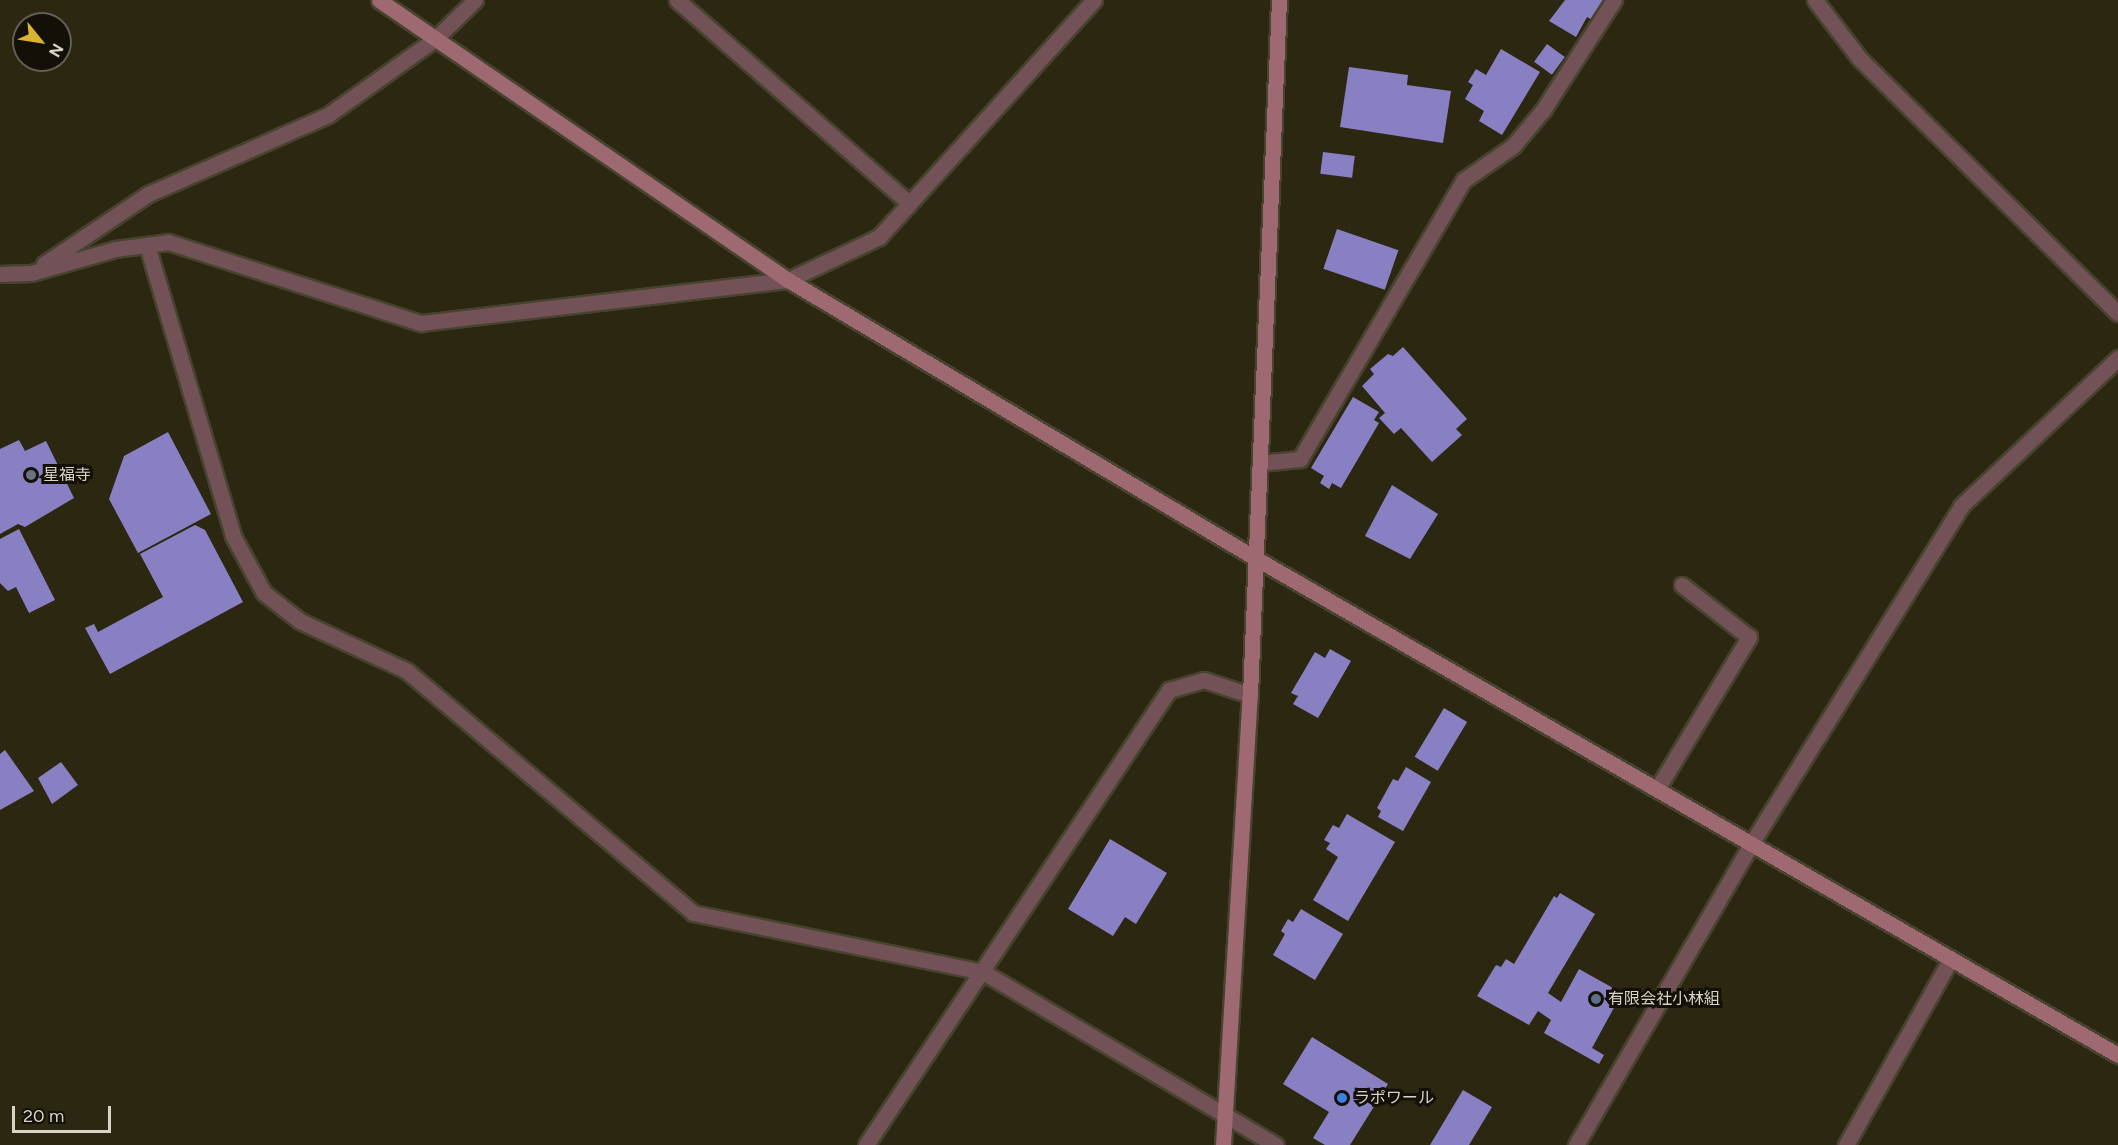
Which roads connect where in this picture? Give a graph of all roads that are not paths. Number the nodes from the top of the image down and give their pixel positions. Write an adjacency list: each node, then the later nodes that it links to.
1 (379, 0): 8 (street)
2 (476, 0): 8 (street)
3 (676, 0): 9 (street)
4 (1094, 0): 9 (street)
5 (1279, 0): 16 (street)
6 (1614, 0): 16 (street)
7 (1815, 0): 14 (street)
8 (435, 39): 11 (street); 13 (street)
9 (909, 203): 13 (street)
10 (147, 245): 11 (street); 13 (street); 23 (street)
11 (31, 273): 12 (street)
12 (0, 274)
13 (788, 280): 17 (street)
14 (2118, 313)
15 (2118, 358): 21 (street)
16 (1260, 463): 17 (street)
17 (1255, 558): 19 (street); 20 (street)
18 (1682, 585): 20 (street)
19 (1250, 695): 23 (street); 25 (street)
20 (1657, 789): 21 (street)
21 (1751, 844): 22 (street); 29 (street)
22 (1951, 959): 24 (street); 30 (street)
23 (983, 972): 25 (street); 26 (street)
24 (2118, 1055)
25 (1224, 1116): 27 (street); 28 (street)
26 (866, 1145)
27 (1223, 1145)
28 (1276, 1145)
29 (1576, 1145)
30 (1846, 1145)

